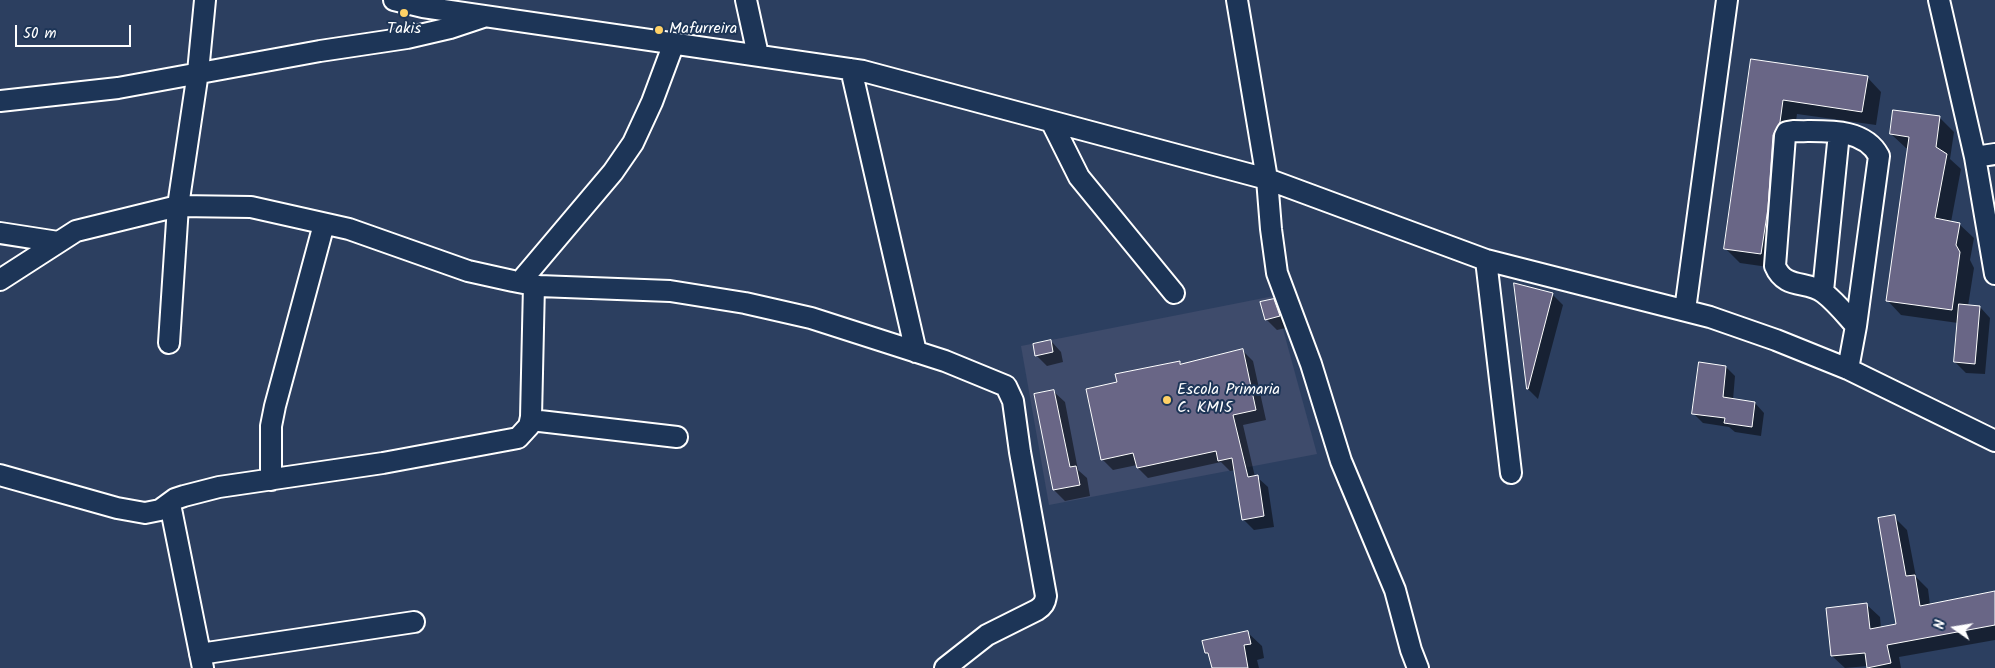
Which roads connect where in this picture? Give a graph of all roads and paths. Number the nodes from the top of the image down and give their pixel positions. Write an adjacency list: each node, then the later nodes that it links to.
1 (205, 0): 11 (street)
2 (394, 0): 7 (street)
3 (746, 0): 9 (street)
4 (1237, 0): 17 (street)
5 (1727, 0): 28 (street)
6 (1939, 0): 16 (street)
7 (487, 16): 8 (street); 11 (street)
8 (674, 43): 9 (street); 25 (street)
9 (758, 55): 10 (street)
10 (850, 70): 13 (street); 31 (street)
11 (198, 72): 12 (street); 18 (street)
12 (0, 101)
13 (1052, 123): 17 (street); 27 (street)
14 (1839, 133): 26 (street); 26 (street); 29 (street)
15 (1995, 154): 16 (street)
16 (1975, 157): 23 (street)
17 (1267, 179): 22 (street); 43 (street)
18 (178, 206): 19 (street); 21 (street); 30 (street)
19 (324, 224): 25 (street); 38 (street)
20 (0, 233): 21 (street)
21 (58, 242): 24 (street)
22 (1486, 260): 28 (street); 36 (street)
23 (1995, 274)
24 (0, 280)
25 (527, 283): 31 (street); 33 (street)
26 (1823, 292): 29 (street)
27 (1174, 293)
28 (1685, 310): 32 (street)
29 (1856, 326): 32 (street)
30 (169, 343)
31 (916, 352): 42 (street)
32 (1848, 369): 35 (street)
33 (531, 420): 34 (street); 38 (street)
34 (677, 437)
35 (1995, 441)
36 (1511, 473)
37 (0, 475): 39 (street)
38 (271, 480): 39 (street)
39 (170, 504): 41 (street)
40 (414, 622): 41 (street)
41 (201, 661)
42 (945, 668)
43 (1418, 668)

